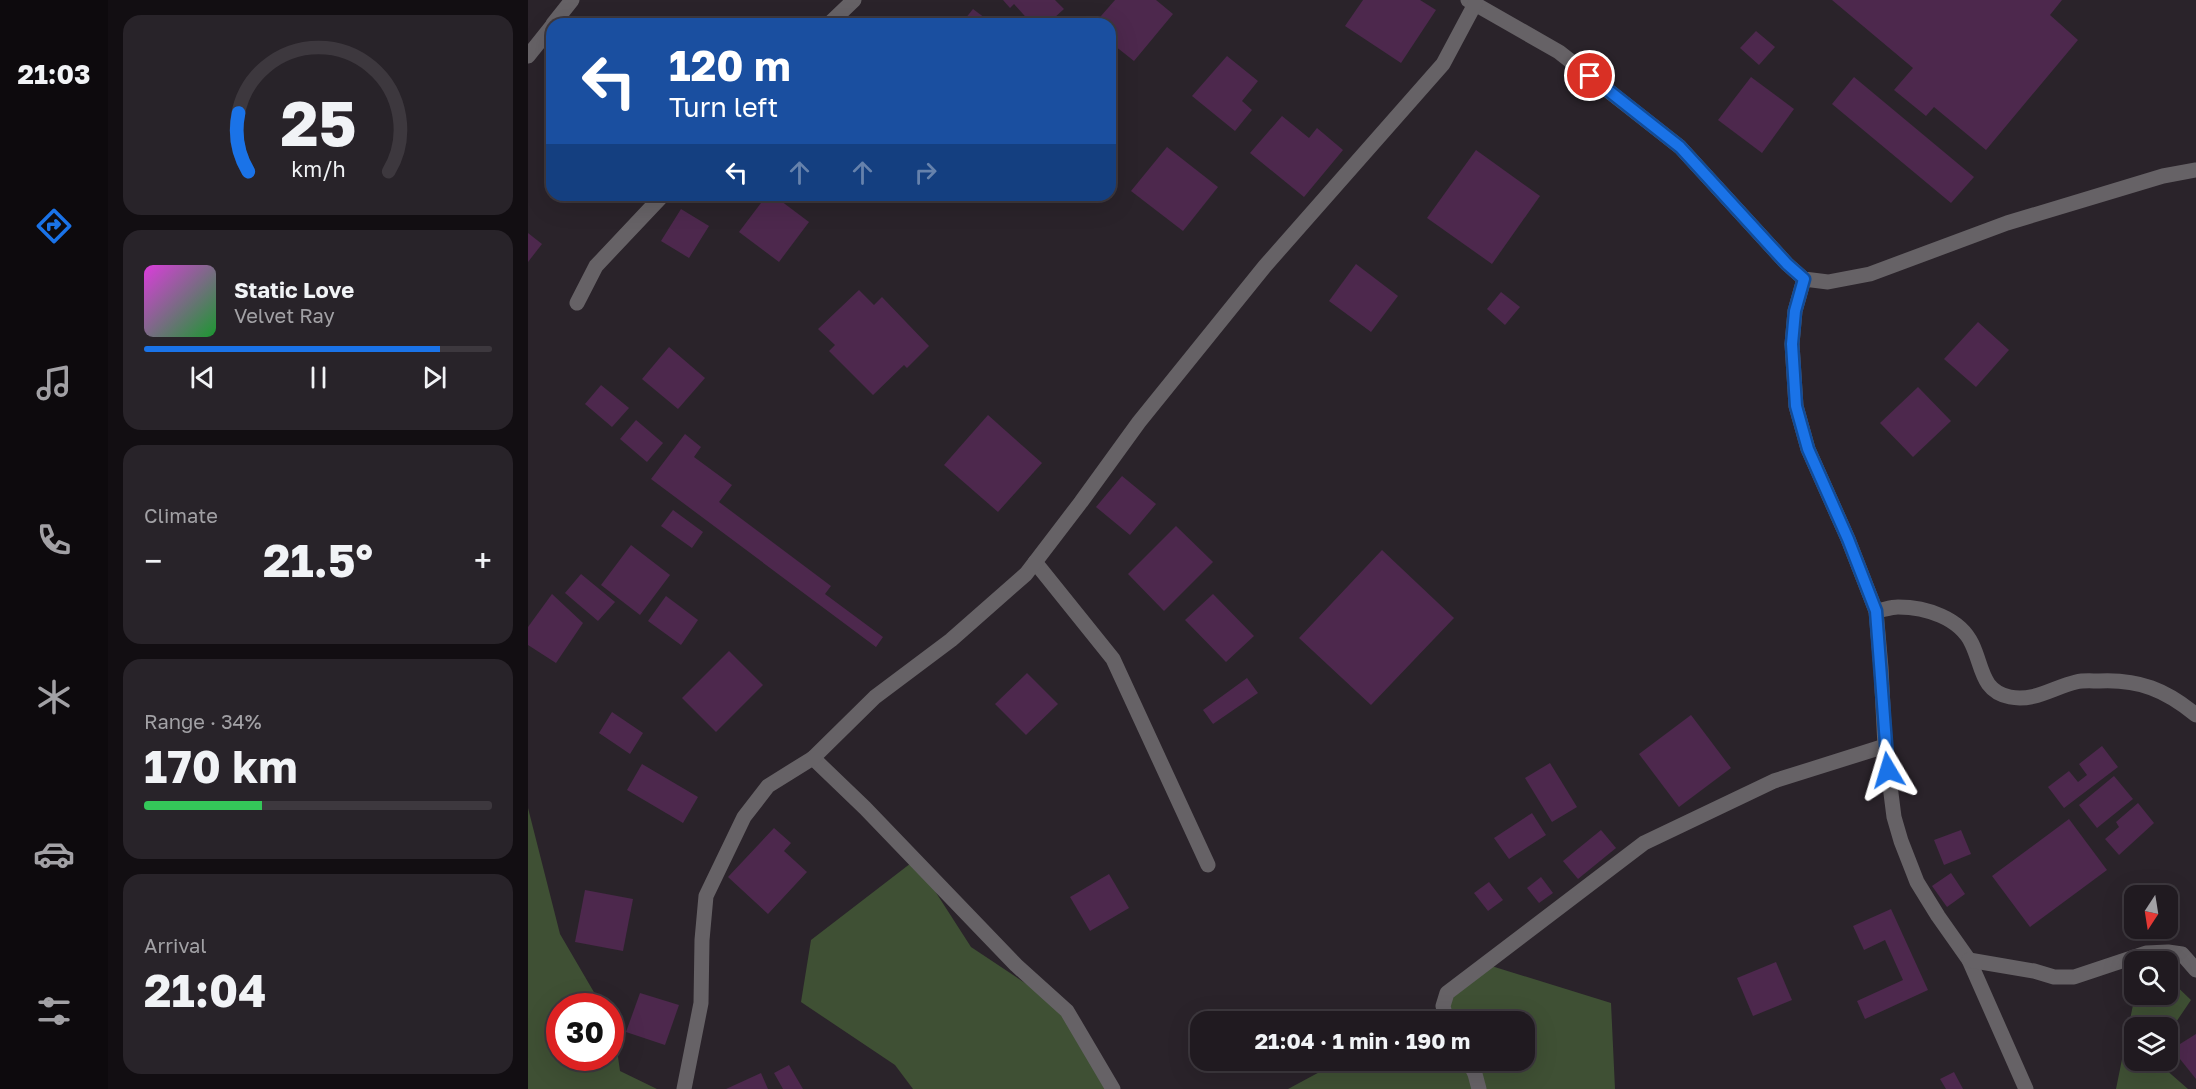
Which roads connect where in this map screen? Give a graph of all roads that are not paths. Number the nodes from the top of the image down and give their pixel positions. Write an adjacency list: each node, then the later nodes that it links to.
1 (572, 0): 4 (street)
2 (854, 0): 5 (street)
3 (1471, 2): 10 (street); 12 (street)
4 (558, 18)
5 (835, 18)
6 (546, 34): 7 (street)
7 (528, 56)
8 (2196, 170): 10 (street)
9 (657, 201): 11 (street)
10 (1804, 279): 13 (street)
11 (577, 303)
12 (1035, 562): 16 (street); 17 (street)
13 (1876, 611): 14 (street); 15 (street)
14 (2196, 715)
15 (1885, 746): 18 (street); 20 (street)
16 (813, 758): 22 (street); 23 (street)
17 (1208, 865)
18 (1969, 960): 19 (street); 25 (street)
19 (2196, 970)
20 (1444, 1011)
21 (1474, 1071): 24 (street)
22 (684, 1089)
23 (1113, 1089)
24 (1479, 1089)
25 (2026, 1089)

